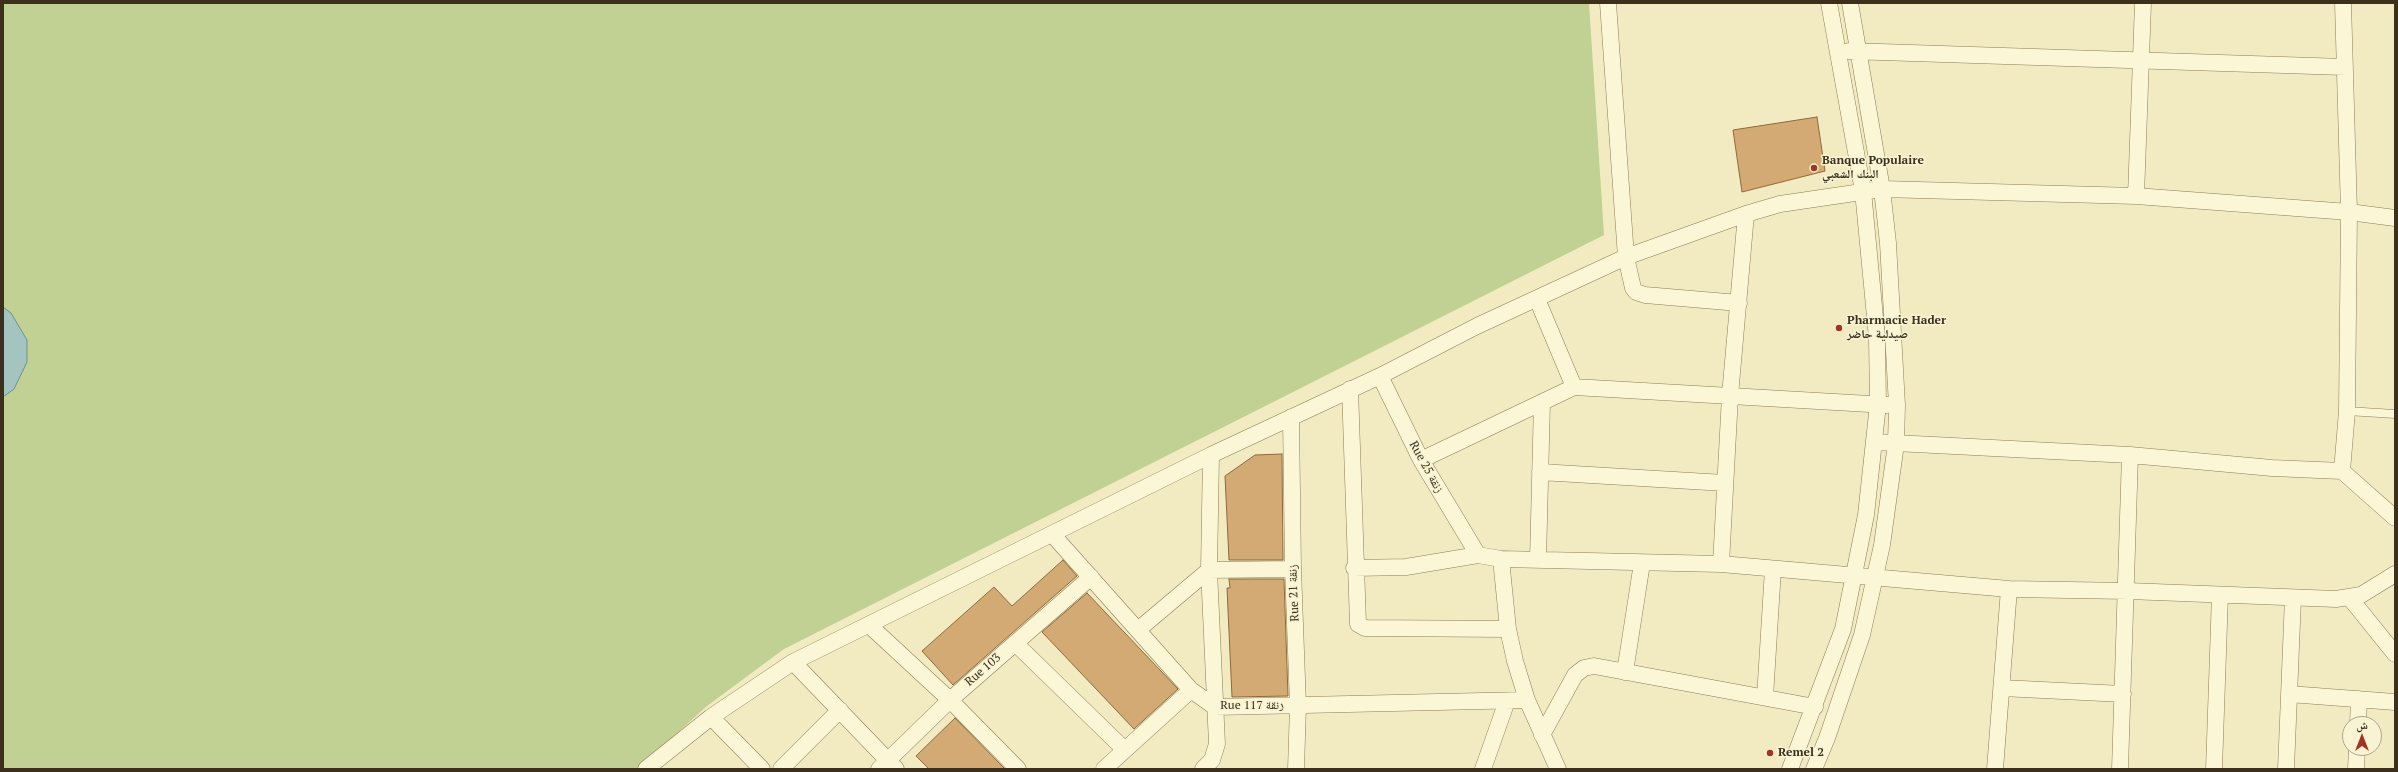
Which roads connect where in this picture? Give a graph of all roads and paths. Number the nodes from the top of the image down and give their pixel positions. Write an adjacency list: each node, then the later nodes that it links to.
1 (1608, 3): 16 (street)
2 (1829, 3): 6 (street)
3 (1850, 3): 7 (street)
4 (2143, 3): 8 (street)
5 (2343, 3): 9 (street)
6 (1837, 51): 7 (street); 11 (street)
7 (1858, 51): 8 (street); 10 (street)
8 (2142, 59): 9 (street); 12 (street)
9 (2345, 67): 13 (street)
10 (1882, 189): 11 (street); 12 (street); 25 (street)
11 (1863, 191): 14 (street); 24 (street)
12 (2136, 196): 13 (street)
13 (2349, 212): 15 (street); 26 (street)
14 (1746, 214): 16 (street); 18 (street)
15 (2395, 218)
16 (1626, 257): 17 (street); 18 (street)
17 (1537, 299): 19 (street); 20 (street)
18 (1739, 303): 22 (street)
19 (1380, 376): 21 (street); 33 (street, Rue 25 زنقة)
20 (1574, 387): 22 (street); 23 (street)
21 (1350, 389): 28 (street); 44 (street)
22 (1730, 396): 24 (street); 36 (street)
23 (1542, 402): 33 (street); 35 (street)
24 (1878, 404): 25 (street); 29 (street)
25 (1897, 405): 30 (street)
26 (2347, 411): 27 (lane); 34 (street)
27 (2395, 414)
28 (1291, 417): 31 (street); 45 (street, Rue 21 زنقة)
29 (1875, 442): 30 (street); 49 (street)
30 (1896, 444): 32 (street); 50 (street)
31 (1211, 455): 38 (street); 47 (street)
32 (2130, 455): 34 (street); 53 (street)
33 (1421, 460): 39 (street, Rue 25 زنقة)
34 (2342, 471): 37 (street)
35 (1540, 472): 36 (street); 41 (street)
36 (1725, 483): 43 (street)
37 (2395, 518)
38 (1052, 534): 51 (street, Rue 117 زنقة); 57 (street)
39 (1478, 555): 40 (street); 44 (street)
40 (1501, 559): 41 (street); 59 (street)
41 (1538, 560): 42 (street)
42 (1642, 563): 43 (street); 63 (street)
43 (1721, 564): 46 (street)
44 (1354, 568): 59 (street)
45 (1293, 569): 47 (street); 74 (street, Rue 21 زنقة)
46 (1773, 569): 49 (street); 68 (street)
47 (1209, 570): 58 (street); 75 (street)
48 (2395, 574): 55 (street)
49 (1855, 576): 50 (street); 76 (street)
50 (1876, 576): 52 (street); 85 (street)
51 (1091, 577): 58 (street, Rue 117 زنقة); 60 (street, Rue 103)
52 (2009, 589): 53 (street); 64 (street)
53 (2128, 591): 54 (street); 66 (street)
54 (2220, 595): 56 (street); 97 (street)
55 (2350, 597): 56 (street); 61 (street)
56 (2293, 598): 67 (street)
57 (869, 625): 62 (street); 70 (street)
58 (1138, 629): 65 (street, Rue 117 زنقة)
59 (1508, 629): 71 (street)
60 (1015, 642): 70 (street, Rue 103); 81 (street)
61 (2395, 654)
62 (793, 662): 77 (street); 79 (street)
63 (1625, 672): 68 (street); 80 (street)
64 (2002, 688): 66 (street); 95 (street)
65 (1191, 690): 75 (street, Rue 117 زنقة); 81 (street)
66 (2123, 694): 96 (street)
67 (2289, 694): 69 (street); 98 (street)
68 (1764, 697): 76 (street)
69 (2360, 699): 73 (street); 78 (street)
70 (950, 700): 84 (street, Rue 103); 89 (street)
71 (1527, 700): 72 (street, Rue 117 زنقة); 80 (street)
72 (1507, 701): 74 (street, Rue 117 زنقة); 93 (street)
73 (2395, 702)
74 (1298, 706): 75 (street, Rue 117 زنقة); 92 (street, Rue 21 زنقة)
75 (1215, 707): 91 (street)
76 (1815, 707): 83 (street)
77 (840, 710): 84 (street); 88 (street)
78 (2359, 716)
79 (711, 717): 86 (street); 87 (street)
80 (1542, 735): 94 (street)
81 (1125, 750): 90 (street)
82 (2357, 756): 99 (street)
83 (1791, 765): 85 (street)
84 (888, 766)
85 (1819, 768)
86 (646, 769)
87 (762, 769)
88 (781, 769)
89 (1018, 769)
90 (1104, 769)
91 (1203, 769)
92 (1296, 769)
93 (1484, 769)
94 (1558, 769)
95 (1996, 769)
96 (2120, 769)
97 (2214, 769)
98 (2286, 769)
99 (2356, 769)

